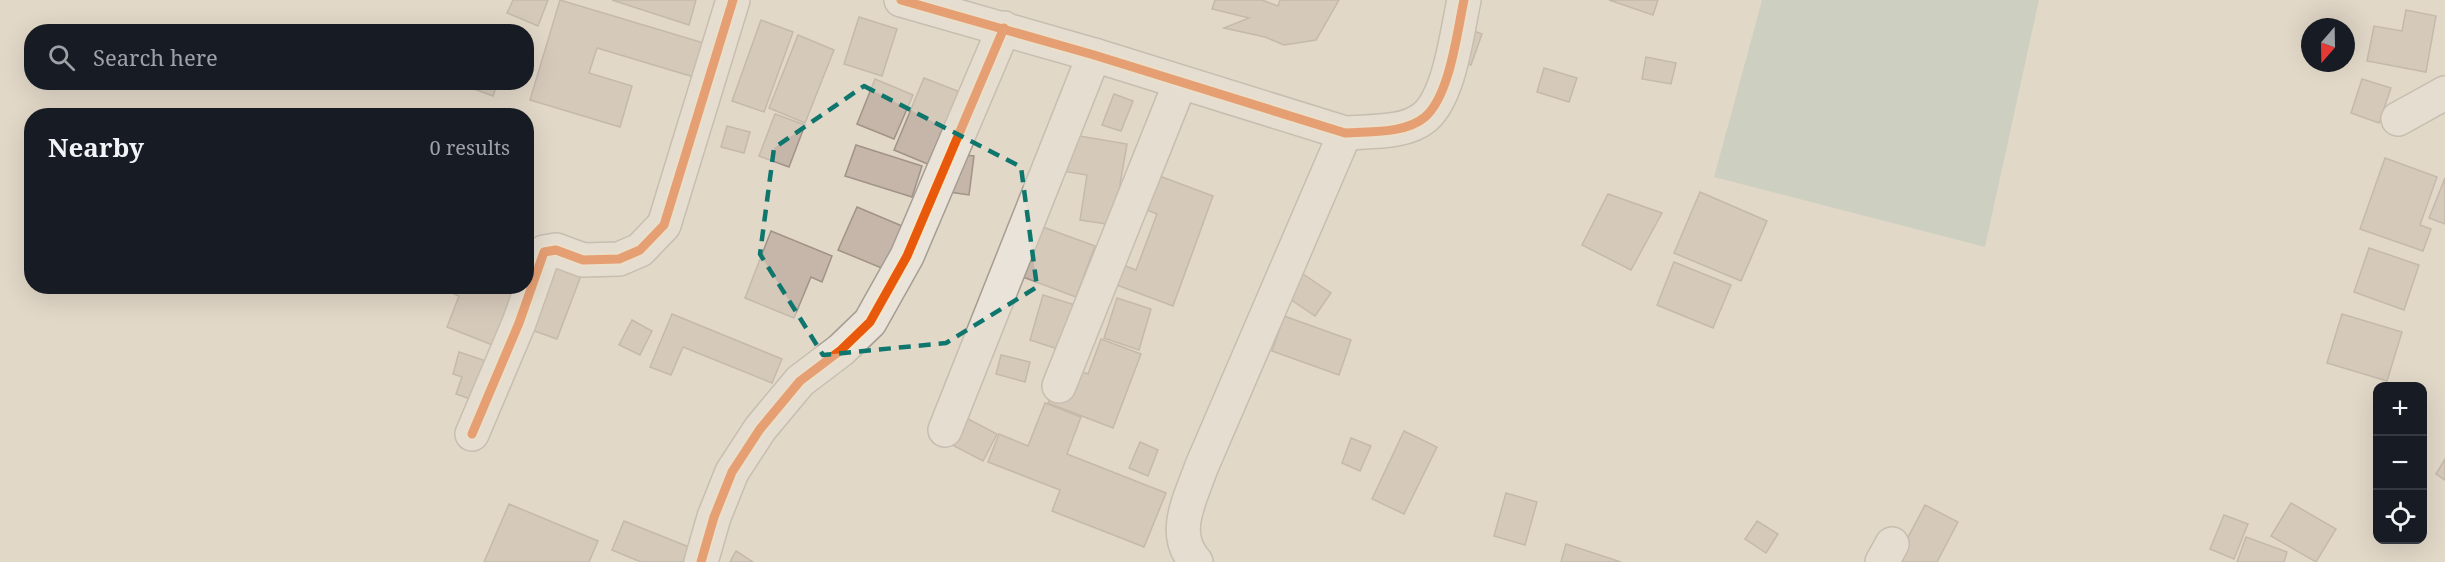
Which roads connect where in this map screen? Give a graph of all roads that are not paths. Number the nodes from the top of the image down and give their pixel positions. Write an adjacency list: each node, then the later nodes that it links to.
1 (734, 0): 10 (street)
2 (901, 0): 4 (street)
3 (1464, 0): 9 (street)
4 (1004, 28): 5 (street); 15 (street)
5 (1094, 55): 6 (street); 13 (street)
6 (1180, 83): 9 (street); 12 (street)
7 (2445, 93): 8 (street)
8 (2398, 119)
9 (1345, 133): 16 (street)
10 (534, 280)
11 (529, 294): 14 (street)
12 (1059, 386)
13 (945, 430)
14 (472, 434)
15 (701, 562)
16 (1196, 562)

